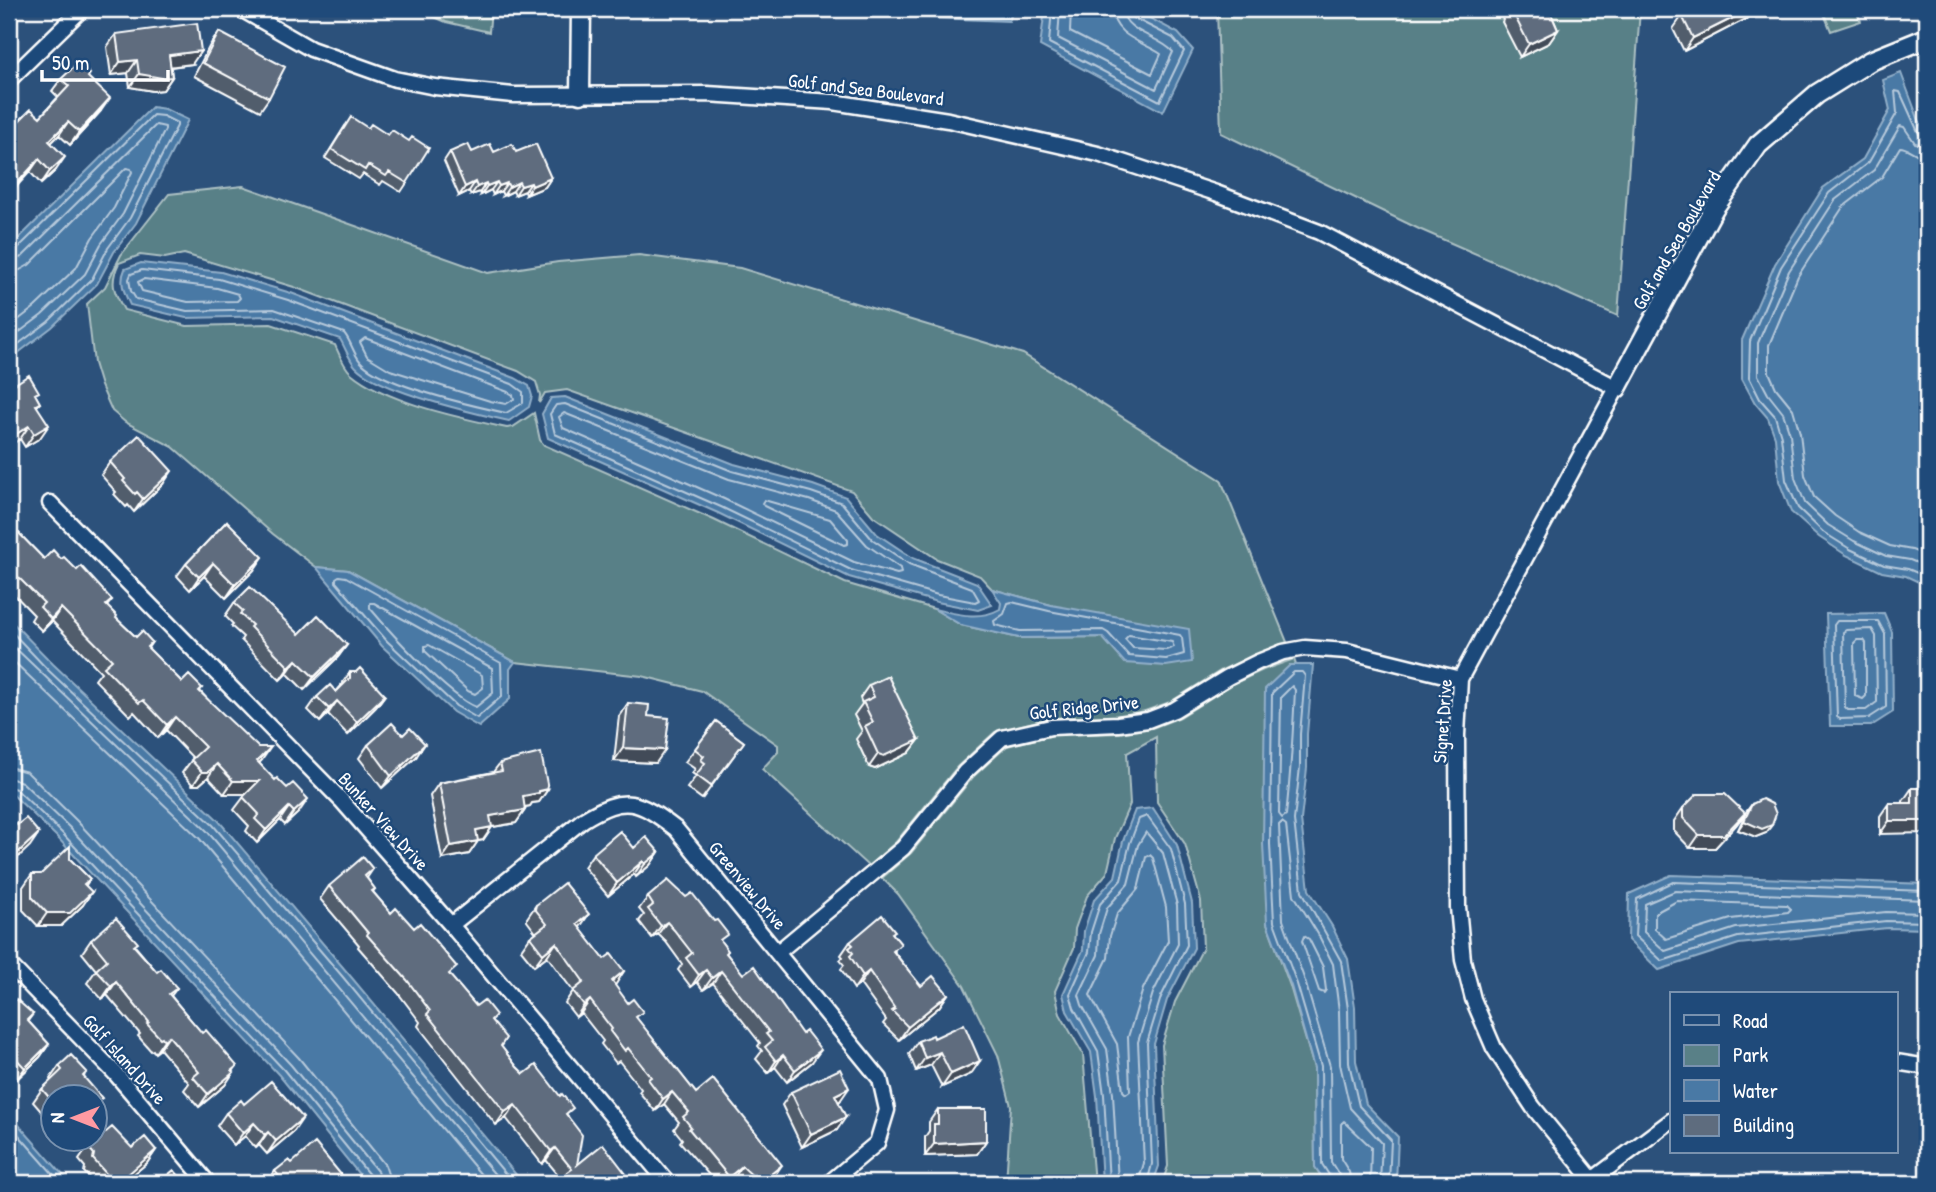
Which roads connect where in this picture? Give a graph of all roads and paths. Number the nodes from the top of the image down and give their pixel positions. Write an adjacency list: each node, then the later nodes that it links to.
1 (82, 9): 5 (street)
2 (241, 9): 6 (street, Golf and Sea Boulevard)
3 (581, 9): 6 (street)
4 (1927, 38): 7 (street, Golf and Sea Boulevard)
5 (9, 80)
6 (580, 94): 7 (street, Golf and Sea Boulevard)
7 (1617, 388): 9 (street, Signet Drive)
8 (50, 503): 10 (street, Bunker View Drive)
9 (1460, 679): 11 (street, Golf Ridge Drive); 16 (street, Signet Drive)
10 (451, 925): 11 (street, Greenview Drive); 18 (street, Bunker View Drive)
11 (779, 952): 19 (street, Greenview Drive)
12 (9, 964): 17 (street, Golf Island Drive)
13 (1898, 1062): 14 (street)
14 (1927, 1067)
15 (1670, 1122): 16 (street)
16 (1594, 1182)
17 (208, 1183)
18 (668, 1183)
19 (829, 1183)

